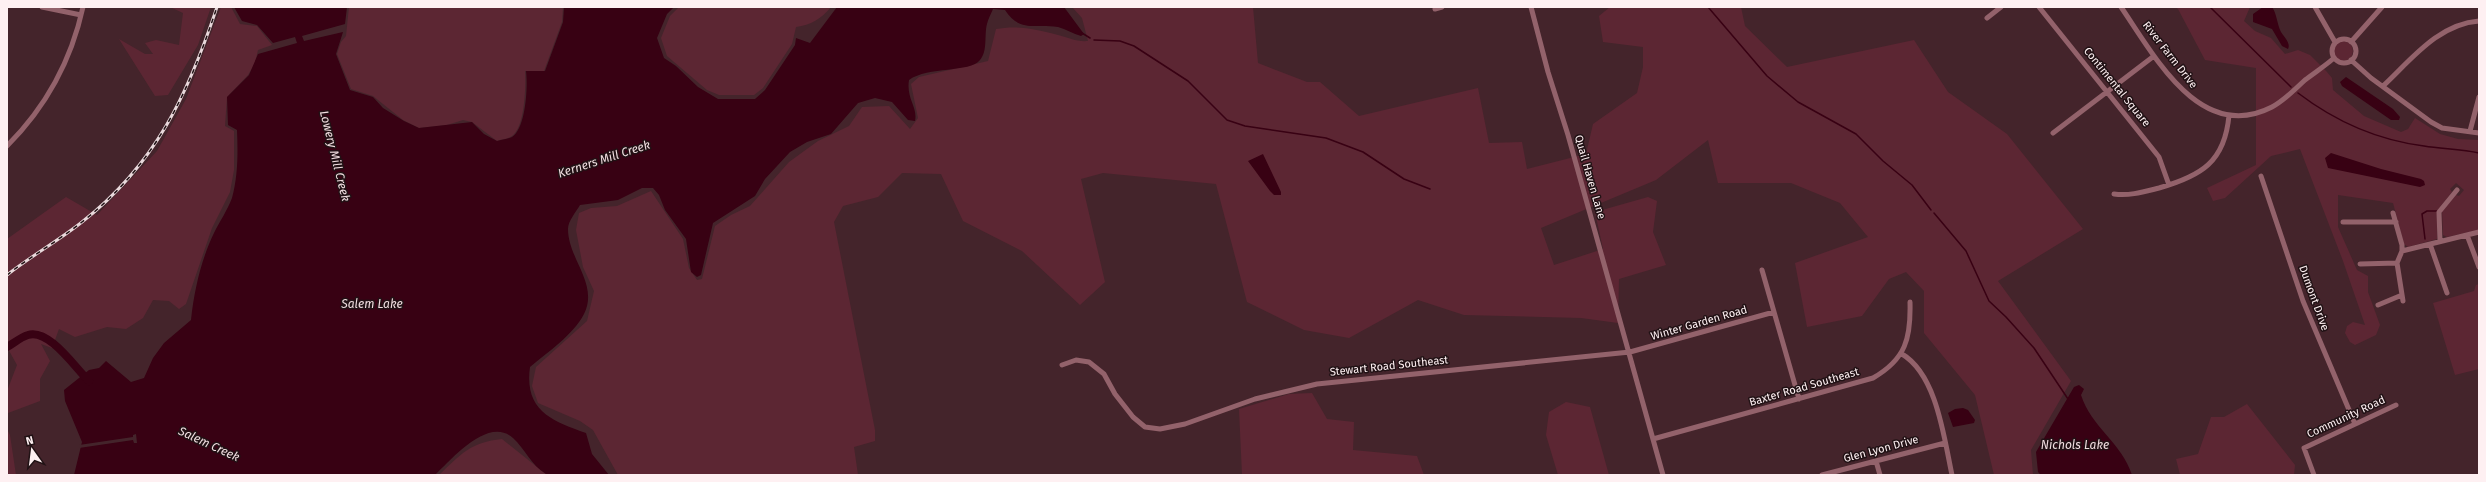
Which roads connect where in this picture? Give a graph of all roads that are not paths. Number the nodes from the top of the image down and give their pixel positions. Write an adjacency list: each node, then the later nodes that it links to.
1 (42, 7): 11 (street)
2 (83, 7): 11 (street)
3 (1442, 7): 10 (street)
4 (1531, 7): 49 (street, Quail Haven Lane)
5 (2001, 7): 12 (street)
6 (2039, 7): 20 (street, Contimental Square)
7 (2121, 7): 16 (street, River Farm Drive)
8 (2315, 7): 14 (street)
9 (2382, 7): 15 (street)
10 (1435, 9)
11 (82, 15): 26 (street)
12 (1987, 18)
13 (2479, 21): 19 (street)
14 (2335, 42): 15 (street); 17 (street)
15 (2351, 42): 18 (street)
16 (2154, 56): 20 (street); 22 (street, River Farm Drive)
17 (2334, 58): 18 (street); 22 (street, River Farm Drive)
18 (2351, 60): 19 (street)
19 (2382, 86): 23 (street)
20 (2108, 92): 24 (street); 28 (street, Contimental Square)
21 (2479, 97): 23 (street)
22 (2229, 115): 28 (street)
23 (2470, 131): 25 (street)
24 (2053, 133)
25 (2479, 133)
26 (7, 146)
27 (2262, 176): 54 (street, Dumont Drive)
28 (2170, 185): 30 (street)
29 (2457, 190): 36 (street)
30 (2114, 194)
31 (2393, 213): 33 (street)
32 (2343, 222): 33 (street)
33 (2396, 222): 38 (street)
34 (2479, 232): 35 (street)
35 (2467, 235): 36 (street); 41 (street)
36 (2440, 241): 37 (street)
37 (2430, 244): 38 (street); 43 (street)
38 (2402, 251): 39 (street)
39 (2397, 263): 40 (street); 44 (street)
40 (2360, 264)
41 (2479, 267)
42 (1762, 270): 48 (street)
43 (2447, 293)
44 (2402, 295): 45 (street); 47 (street)
45 (2403, 301)
46 (1910, 302): 50 (street, Baxter Road Southeast)
47 (2378, 305)
48 (1774, 312): 49 (street, Winter Garden Road); 52 (street)
49 (1630, 352): 51 (street, Stewart Road Southeast); 55 (street)
50 (1902, 354): 52 (street, Baxter Road Southeast); 56 (street)
51 (1062, 365)
52 (1799, 399): 55 (street, Baxter Road Southeast)
53 (2396, 405): 54 (street, Community Road)
54 (2355, 424): 62 (street, Community Road)
55 (1653, 439): 58 (street)
56 (1945, 443): 57 (street, Glen Lyon Drive); 61 (street)
57 (1876, 461): 59 (street, Glen Lyon Drive); 60 (street)
58 (1663, 475)
59 (1822, 475)
60 (1880, 475)
61 (1952, 475)
62 (2314, 475)

